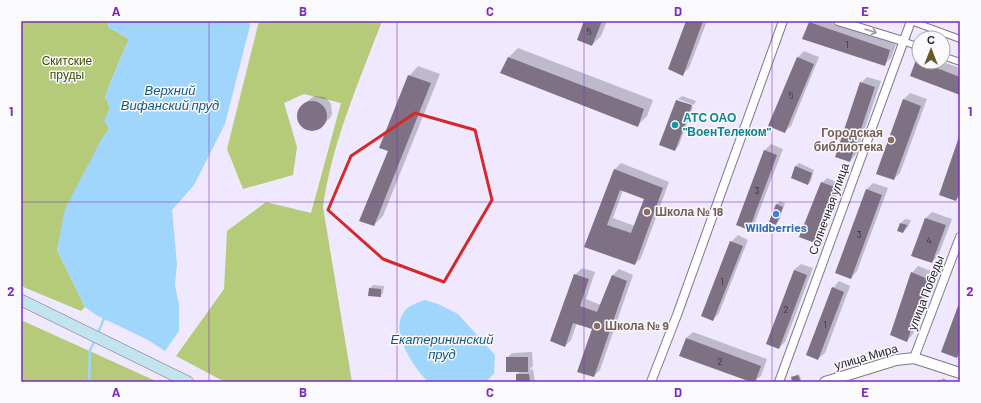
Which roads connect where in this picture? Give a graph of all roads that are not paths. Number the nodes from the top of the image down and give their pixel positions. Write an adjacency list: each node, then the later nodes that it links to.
1 (783, 21): 12 (street)
2 (838, 21): 5 (street, one-way to 5)
3 (911, 21): 4 (street); 5 (street, Солнечная улица)
4 (960, 39)
5 (903, 41): 6 (street); 13 (street, Солнечная улица)
6 (911, 44)
7 (960, 237): 9 (street, улица Победы)
8 (21, 300): 11 (main road)
9 (914, 358): 10 (street, улица Мира); 14 (street, улица Мира)
10 (960, 374)
11 (188, 382)
12 (651, 382)
13 (779, 382)
14 (825, 382)

